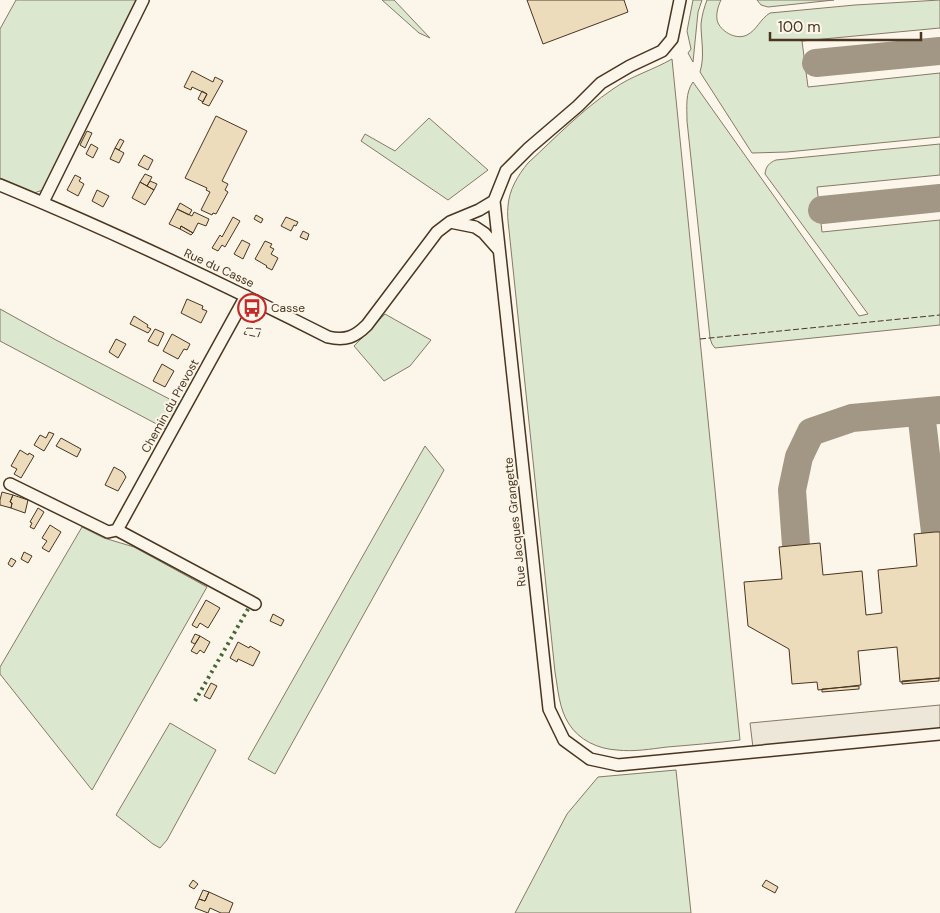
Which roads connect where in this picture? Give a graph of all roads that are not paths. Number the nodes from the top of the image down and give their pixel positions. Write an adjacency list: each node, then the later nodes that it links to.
1 (143, 0): 5 (street)
2 (680, 0): 4 (street, Rue Jacques Grangette)
3 (0, 185): 5 (street, Rue du Casse)
4 (494, 201): 6 (street, Rue du Casse); 7 (street, Rue Jacques Grangette)
5 (43, 202): 8 (street, Rue du Casse)
6 (450, 222): 7 (street); 8 (street, Rue du Casse)
7 (499, 250): 12 (street, Rue Jacques Grangette)
8 (246, 296): 10 (street, Chemin du Prevost)
9 (10, 484): 10 (street)
10 (118, 530): 11 (street)
11 (255, 604)
12 (940, 734)

